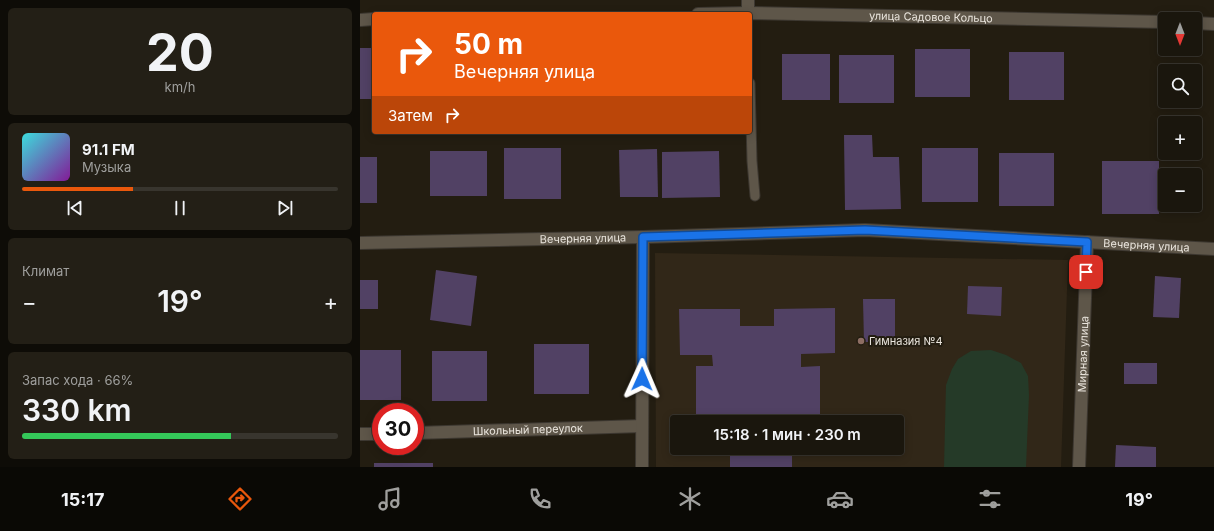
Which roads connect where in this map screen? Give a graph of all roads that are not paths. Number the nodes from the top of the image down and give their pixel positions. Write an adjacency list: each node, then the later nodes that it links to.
1 (748, 0): 2 (street)
2 (748, 12)
3 (752, 14): 6 (street, улица Садовое Кольцо)
4 (360, 20): 5 (street)
5 (372, 20)
6 (1158, 22)
7 (1202, 23): 8 (street)
8 (1214, 24)
9 (751, 134): 10 (lane)
10 (755, 196)
11 (643, 237): 12 (street, Вечерняя улица); 13 (street, Вечерняя улица); 15 (street)
12 (1087, 242): 14 (street, Вечерняя улица); 20 (street, Мирная улица)
13 (360, 243)
14 (1214, 249)
15 (642, 426): 16 (street, Школьный переулок); 19 (street)
16 (424, 433)
17 (360, 434): 18 (street)
18 (372, 434)
19 (642, 467)
20 (1079, 467)

